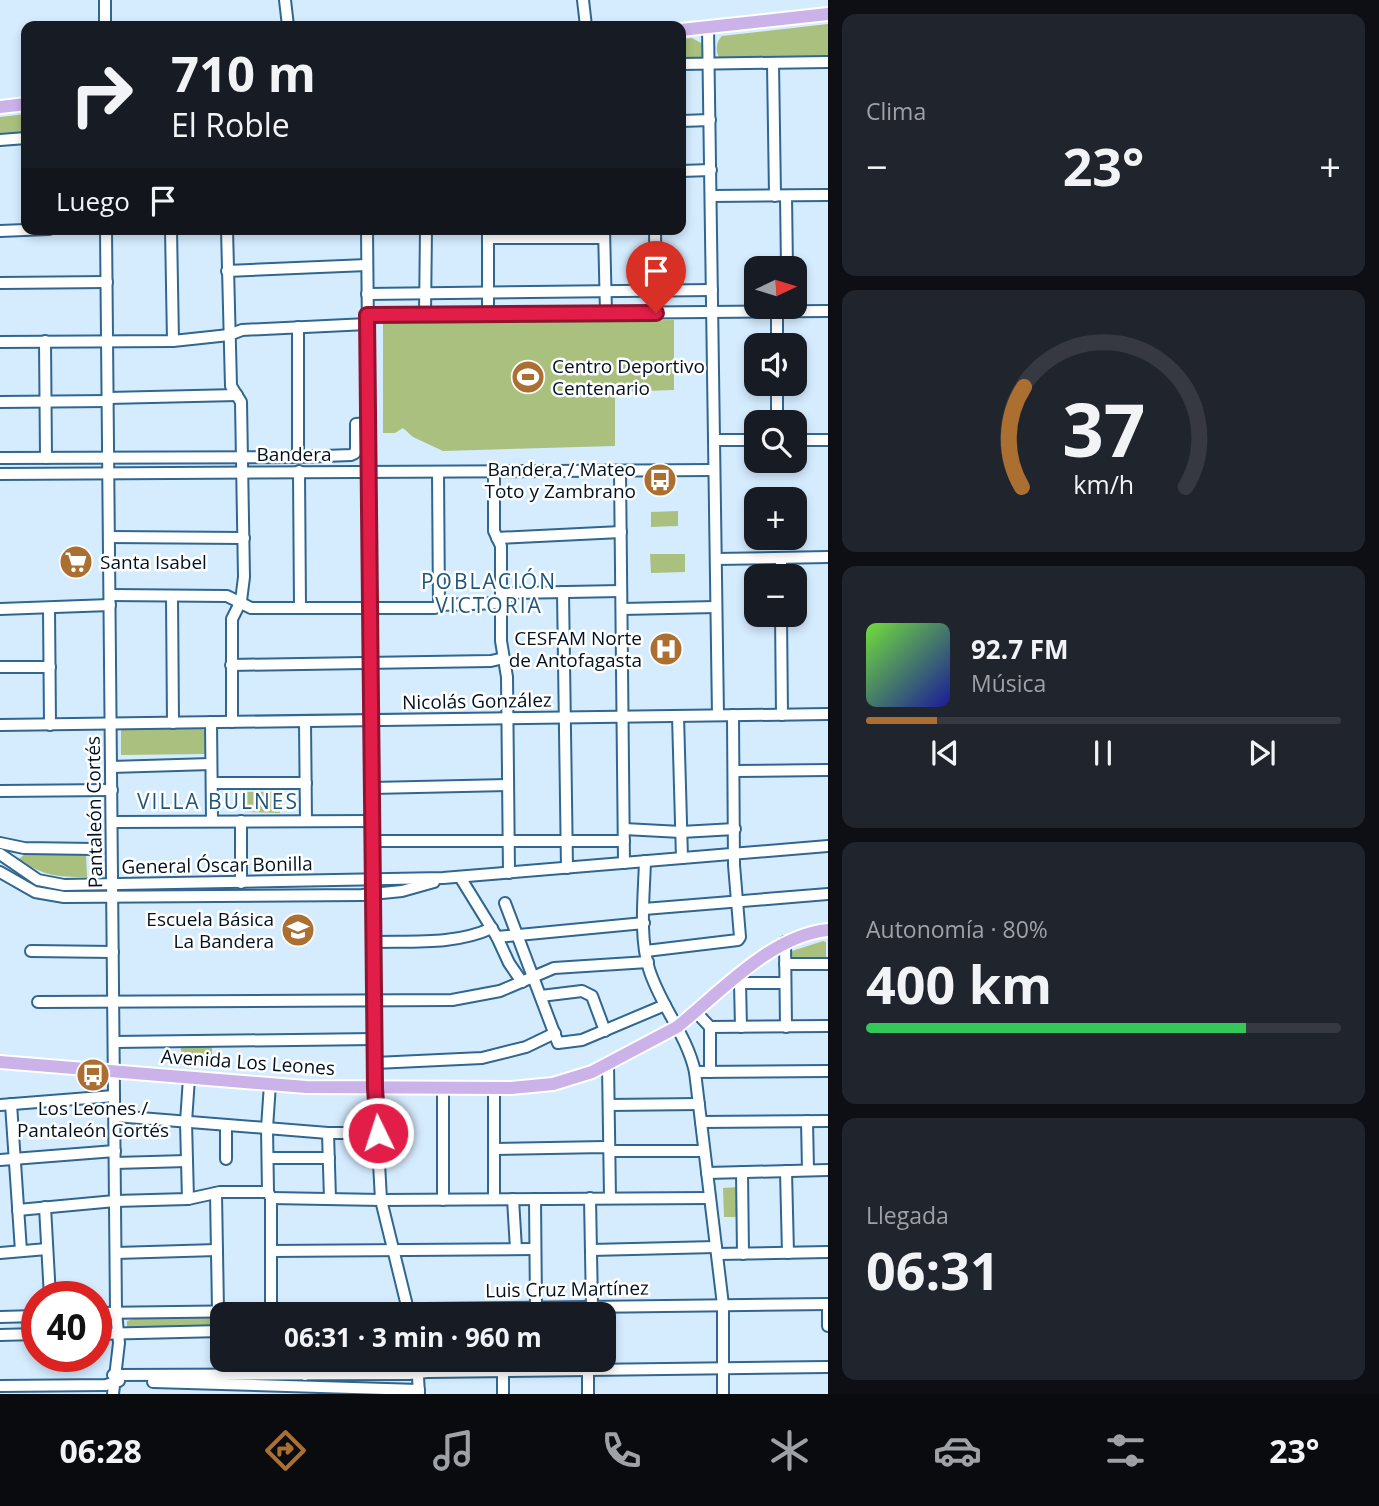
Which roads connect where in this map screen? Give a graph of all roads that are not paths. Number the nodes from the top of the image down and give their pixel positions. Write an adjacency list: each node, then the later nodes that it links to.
1 (105, 0): 5 (street)
2 (285, 0): 6 (street)
3 (583, 0): 7 (street)
4 (828, 14): 8 (main road)
5 (105, 21)
6 (287, 21)
7 (585, 21)
8 (708, 27): 9 (main road); 12 (street)
9 (686, 29)
10 (773, 62): 11 (street); 12 (street); 23 (street)
11 (828, 62)
12 (709, 63): 13 (street); 16 (street)
13 (686, 64)
14 (21, 105): 15 (main road)
15 (0, 107)
16 (710, 120): 17 (street); 20 (street)
17 (686, 121)
18 (21, 138): 19 (street)
19 (0, 140)
20 (711, 170): 21 (street); 24 (street)
21 (686, 171)
22 (828, 195): 23 (street)
23 (780, 196): 24 (street); 35 (street)
24 (711, 197): 41 (street)
25 (0, 230): 26 (street)
26 (21, 230)
27 (106, 235): 38 (street, Pantaleón Cortés)
28 (172, 235): 59 (street)
29 (227, 235): 37 (street)
30 (367, 235): 36 (street)
31 (426, 235): 43 (street)
32 (488, 235): 44 (street)
33 (604, 235): 42 (street)
34 (655, 235): 40 (street)
35 (786, 256)
36 (367, 265): 37 (street); 45 (street)
37 (227, 271): 56 (street)
38 (107, 282): 39 (street); 58 (street, Pantaleón Cortés)
39 (0, 283)
40 (655, 290): 41 (street); 42 (street); 51 (street)
41 (712, 290): 49 (street)
42 (605, 291): 44 (street); 50 (street)
43 (425, 292): 44 (street); 45 (street); 53 (street)
44 (488, 292): 52 (street)
45 (367, 294): 54 (street)
46 (744, 311): 49 (street)
47 (807, 311): 48 (street)
48 (828, 311)
49 (712, 312): 51 (street); 66 (street)
50 (606, 313): 51 (street); 52 (street)
51 (656, 313)
52 (488, 314): 53 (street)
53 (425, 315): 54 (street)
54 (367, 320): 55 (street); 65 (street)
55 (298, 327): 56 (street); 71 (street)
56 (229, 335): 59 (street); 61 (street)
57 (45, 341): 58 (street); 60 (street); 64 (street)
58 (107, 341): 59 (street); 62 (street, Pantaleón Cortés)
59 (173, 341)
60 (0, 342)
61 (237, 395): 62 (street); 70 (street)
62 (108, 399): 64 (street); 74 (street, Pantaleón Cortés)
63 (0, 402): 64 (street)
64 (46, 402): 73 (street)
65 (368, 423): 71 (street, Bandera); 77 (street)
66 (714, 440): 67 (street); 75 (street)
67 (744, 440)
68 (807, 440): 69 (street)
69 (828, 440)
70 (244, 457): 71 (street, Bandera); 74 (street, Bandera); 79 (street)
71 (298, 457)
72 (0, 458): 73 (street, Bandera)
73 (46, 458): 74 (street, Bandera)
74 (108, 458): 82 (street, Pantaleón Cortés)
75 (714, 470): 78 (street, Bandera); 90 (street)
76 (299, 471): 77 (street, Bandera); 79 (street, Bandera); 99 (street)
77 (368, 471): 80 (street, Bandera); 100 (street)
78 (620, 471): 81 (street, Bandera); 84 (street)
79 (243, 472): 82 (street, Bandera); 86 (street)
80 (438, 472): 81 (street, Bandera); 98 (street)
81 (494, 472): 87 (street)
82 (109, 473): 83 (street, Bandera); 85 (street, Pantaleón Cortés)
83 (0, 474)
84 (621, 533): 87 (street); 92 (street)
85 (109, 537): 86 (street); 95 (street, Pantaleón Cortés)
86 (244, 538): 96 (street)
87 (497, 538): 97 (street)
88 (781, 558): 89 (street); 90 (street); 91 (street)
89 (828, 558)
90 (716, 559): 101 (street)
91 (781, 564)
92 (621, 591): 93 (street); 104 (street)
93 (563, 592): 97 (street); 116 (street)
94 (172, 596): 95 (street); 96 (street); 123 (street)
95 (110, 600): 102 (street); 124 (street, Pantaleón Cortés)
96 (241, 601): 99 (street); 108 (street)
97 (501, 603): 98 (street); 106 (street)
98 (439, 605): 100 (street)
99 (300, 607): 100 (street)
100 (370, 607): 107 (street)
101 (716, 607): 104 (street); 112 (street)
102 (50, 608): 103 (street); 110 (street)
103 (0, 609)
104 (621, 609): 117 (street)
105 (782, 627): 114 (street)
106 (504, 659): 107 (street); 118 (street)
107 (371, 663): 108 (street); 119 (street)
108 (231, 665): 122 (street)
109 (0, 667): 110 (street)
110 (50, 667): 126 (street)
111 (828, 714): 114 (street, Nicolás González)
112 (718, 715): 113 (street, Nicolás González); 115 (street, Nicolás González)
113 (733, 715): 114 (street, Nicolás González); 130 (street)
114 (782, 715)
115 (678, 716): 117 (street, Nicolás González); 143 (street)
116 (565, 717): 117 (street, Nicolás González); 118 (street, Nicolás González); 145 (street)
117 (622, 717): 144 (street)
118 (507, 718): 119 (street, Nicolás González); 133 (street)
119 (372, 720): 120 (street, Nicolás González); 134 (street)
120 (305, 721): 122 (street, Nicolás González); 132 (street)
121 (211, 722): 122 (street, Nicolás González); 123 (street, Nicolás González); 127 (street)
122 (232, 722)
123 (173, 723): 124 (street, Nicolás González)
124 (111, 724): 126 (street, Nicolás González); 128 (street, Pantaleón Cortés)
125 (0, 725): 126 (street, Nicolás González)
126 (50, 725)
127 (211, 764): 128 (street); 131 (street)
128 (111, 767): 135 (street, Pantaleón Cortés)
129 (828, 770): 130 (street)
130 (735, 771): 142 (street)
131 (212, 783): 132 (street); 137 (street)
132 (306, 783): 139 (street)
133 (508, 785): 134 (street); 147 (street)
134 (372, 788): 140 (street)
135 (111, 790): 136 (street); 141 (street, Pantaleón Cortés)
136 (0, 791)
137 (212, 821): 138 (street); 141 (street)
138 (241, 821): 139 (street); 162 (street)
139 (306, 821): 140 (street)
140 (373, 821): 146 (street)
141 (112, 822): 163 (street, Pantaleón Cortés)
142 (735, 830): 143 (street); 152 (street)
143 (681, 832): 144 (street); 153 (street)
144 (624, 835): 145 (street); 155 (street)
145 (566, 840): 147 (street); 156 (street)
146 (373, 841): 147 (street); 161 (street)
147 (509, 841): 158 (street)
148 (0, 843): 150 (street, General Óscar Bonilla)
149 (828, 846): 152 (street, General Óscar Bonilla)
150 (94, 849)
151 (0, 854): 163 (street, General Óscar Bonilla)
152 (735, 854): 153 (street, General Óscar Bonilla); 167 (street)
153 (682, 858): 154 (street, General Óscar Bonilla)
154 (645, 861): 155 (street, General Óscar Bonilla); 169 (street)
155 (624, 863): 156 (street, General Óscar Bonilla)
156 (566, 868): 158 (street, General Óscar Bonilla)
157 (0, 872): 166 (street, General Óscar Bonilla)
158 (509, 873): 159 (street, General Óscar Bonilla)
159 (460, 877): 160 (street, General Óscar Bonilla); 172 (street)
160 (443, 878): 161 (street, General Óscar Bonilla); 164 (street, General Óscar Bonilla)
161 (374, 879): 162 (street, General Óscar Bonilla); 164 (street)
162 (241, 883): 163 (street, General Óscar Bonilla)
163 (113, 884): 166 (street, Pantaleón Cortés)
164 (374, 894): 166 (street, General Óscar Bonilla); 174 (street)
165 (828, 894): 167 (street)
166 (113, 897): 177 (street, Pantaleón Cortés)
167 (737, 902): 169 (street); 178 (street)
168 (505, 903): 173 (street)
169 (644, 909): 170 (street)
170 (644, 923): 173 (street); 178 (street)
171 (828, 930): 175 (main road, Avenida Los Leones)
172 (494, 932): 173 (street); 174 (street); 181 (street)
173 (517, 934): 181 (street)
174 (374, 942): 185 (street)
175 (785, 942): 179 (street); 182 (main road, Avenida Los Leones)
176 (31, 951): 177 (street)
177 (113, 952): 187 (street, Pantaleón Cortés)
178 (647, 956): 181 (street); 188 (street)
179 (785, 964): 180 (street); 183 (street)
180 (828, 964)
181 (527, 979): 184 (street); 185 (street)
182 (738, 981): 183 (street); 189 (main road, Avenida Los Leones); 193 (street)
183 (785, 983): 194 (street)
184 (541, 996): 195 (street); 196 (street)
185 (374, 1001): 187 (street); 197 (street)
186 (38, 1002): 187 (street)
187 (114, 1002): 198 (street, Pantaleón Cortés)
188 (665, 1005): 191 (street); 195 (street)
189 (696, 1012): 191 (main road, Avenida Los Leones); 192 (street)
190 (828, 1026): 194 (street)
191 (677, 1027): 201 (main road, Avenida Los Leones); 204 (street)
192 (710, 1027): 193 (street); 205 (street)
193 (741, 1027): 194 (street)
194 (786, 1027)
195 (605, 1031): 196 (street)
196 (556, 1038): 200 (street)
197 (375, 1039): 198 (street); 200 (street)
198 (114, 1042): 203 (street, Pantaleón Cortés)
199 (0, 1062): 203 (main road, Avenida Los Leones)
200 (375, 1063): 208 (street)
201 (608, 1064): 210 (main road, Avenida Los Leones); 214 (street)
202 (828, 1070): 205 (street)
203 (114, 1072): 206 (main road, Avenida Los Leones); 211 (street, Pantaleón Cortés)
204 (695, 1072): 205 (street); 212 (street)
205 (710, 1072)
206 (189, 1078): 207 (main road, Avenida Los Leones); 218 (street)
207 (270, 1084): 208 (main road, Avenida Los Leones); 221 (street)
208 (375, 1088): 209 (main road, Avenida Los Leones); 223 (street)
209 (443, 1088): 210 (main road, Avenida Los Leones); 250 (street)
210 (494, 1088): 224 (street)
211 (114, 1096): 213 (street); 215 (street, Pantaleón Cortés)
212 (699, 1104): 214 (street); 219 (street)
213 (6, 1105): 228 (street)
214 (609, 1105): 225 (street)
215 (115, 1116): 218 (street); 227 (street, Pantaleón Cortés)
216 (807, 1121): 217 (street); 219 (street); 234 (street)
217 (828, 1121)
218 (186, 1122): 220 (street); 233 (street)
219 (701, 1122): 226 (street)
220 (226, 1125): 221 (street); 231 (street)
221 (267, 1128): 222 (street); 229 (street)
222 (328, 1133): 223 (street); 230 (street)
223 (378, 1133): 249 (street)
224 (494, 1149): 225 (street); 246 (street)
225 (609, 1149): 226 (street); 242 (street)
226 (704, 1151): 237 (street)
227 (115, 1157): 228 (street); 233 (street); 251 (street, Pantaleón Cortés)
228 (15, 1158): 232 (street); 253 (street)
229 (268, 1158): 230 (street); 240 (street)
230 (329, 1158): 245 (street)
231 (226, 1159)
232 (0, 1160)
233 (187, 1161): 244 (street)
234 (808, 1170): 235 (street); 236 (street)
235 (828, 1170)
236 (786, 1171): 238 (street); 266 (street)
237 (707, 1172): 238 (street); 243 (street)
238 (742, 1172): 267 (street)
239 (216, 1193): 240 (street); 244 (street); 257 (street)
240 (270, 1195): 245 (street); 262 (street)
241 (590, 1198): 242 (street); 248 (street); 259 (street)
242 (610, 1198): 243 (street)
243 (710, 1198): 260 (street)
244 (188, 1199): 251 (street)
245 (330, 1199): 249 (street)
246 (494, 1199): 247 (street); 250 (street)
247 (513, 1199): 248 (street); 255 (street)
248 (535, 1199): 256 (street)
249 (381, 1200): 250 (street); 258 (street)
250 (443, 1200)
251 (115, 1201): 252 (street); 265 (street, Pantaleón Cortés)
252 (45, 1207): 253 (street); 254 (street)
253 (18, 1210): 261 (street)
254 (47, 1249): 261 (street); 268 (street)
255 (516, 1249): 256 (street); 258 (street)
256 (536, 1249): 272 (street)
257 (217, 1250): 265 (street); 269 (street)
258 (393, 1250): 262 (street); 271 (street)
259 (591, 1250): 260 (street); 273 (street)
260 (717, 1250): 267 (street); 275 (street)
261 (21, 1251): 264 (street)
262 (271, 1251): 270 (street)
263 (828, 1252): 266 (street)
264 (0, 1253)
265 (116, 1253): 279 (street, Pantaleón Cortés)
266 (788, 1253): 267 (street)
267 (743, 1254)
268 (49, 1281)
269 (221, 1302)
270 (271, 1302)
271 (407, 1302)
272 (536, 1302)
273 (592, 1302)
274 (828, 1304): 275 (street, Luis Cruz Martínez)
275 (723, 1305): 276 (street, Luis Cruz Martínez); 291 (street)
276 (616, 1307)
277 (828, 1310): 283 (street)
278 (112, 1312): 279 (street, Luis Cruz Martínez)
279 (116, 1312): 280 (street, Luis Cruz Martínez); 285 (street, Pantaleón Cortés)
280 (210, 1312)
281 (21, 1316): 282 (street)
282 (0, 1317)
283 (828, 1326)
284 (210, 1331): 285 (street)
285 (119, 1332): 286 (street); 299 (street, Pantaleón Cortés)
286 (112, 1333)
287 (21, 1334): 288 (street)
288 (0, 1335)
289 (616, 1366): 291 (street)
290 (828, 1367): 291 (street)
291 (723, 1368): 307 (street)
292 (305, 1372): 298 (street)
293 (430, 1372): 296 (street)
294 (503, 1372): 305 (street)
295 (588, 1372): 306 (street)
296 (419, 1373): 298 (street); 304 (street)
297 (224, 1375): 298 (street); 299 (street)
298 (305, 1375)
299 (113, 1384): 300 (street); 301 (street)
300 (0, 1386)
301 (215, 1389): 302 (street)
302 (314, 1390): 303 (street)
303 (369, 1391): 304 (street)
304 (419, 1392)
305 (503, 1394)
306 (588, 1394)
307 (723, 1394)

